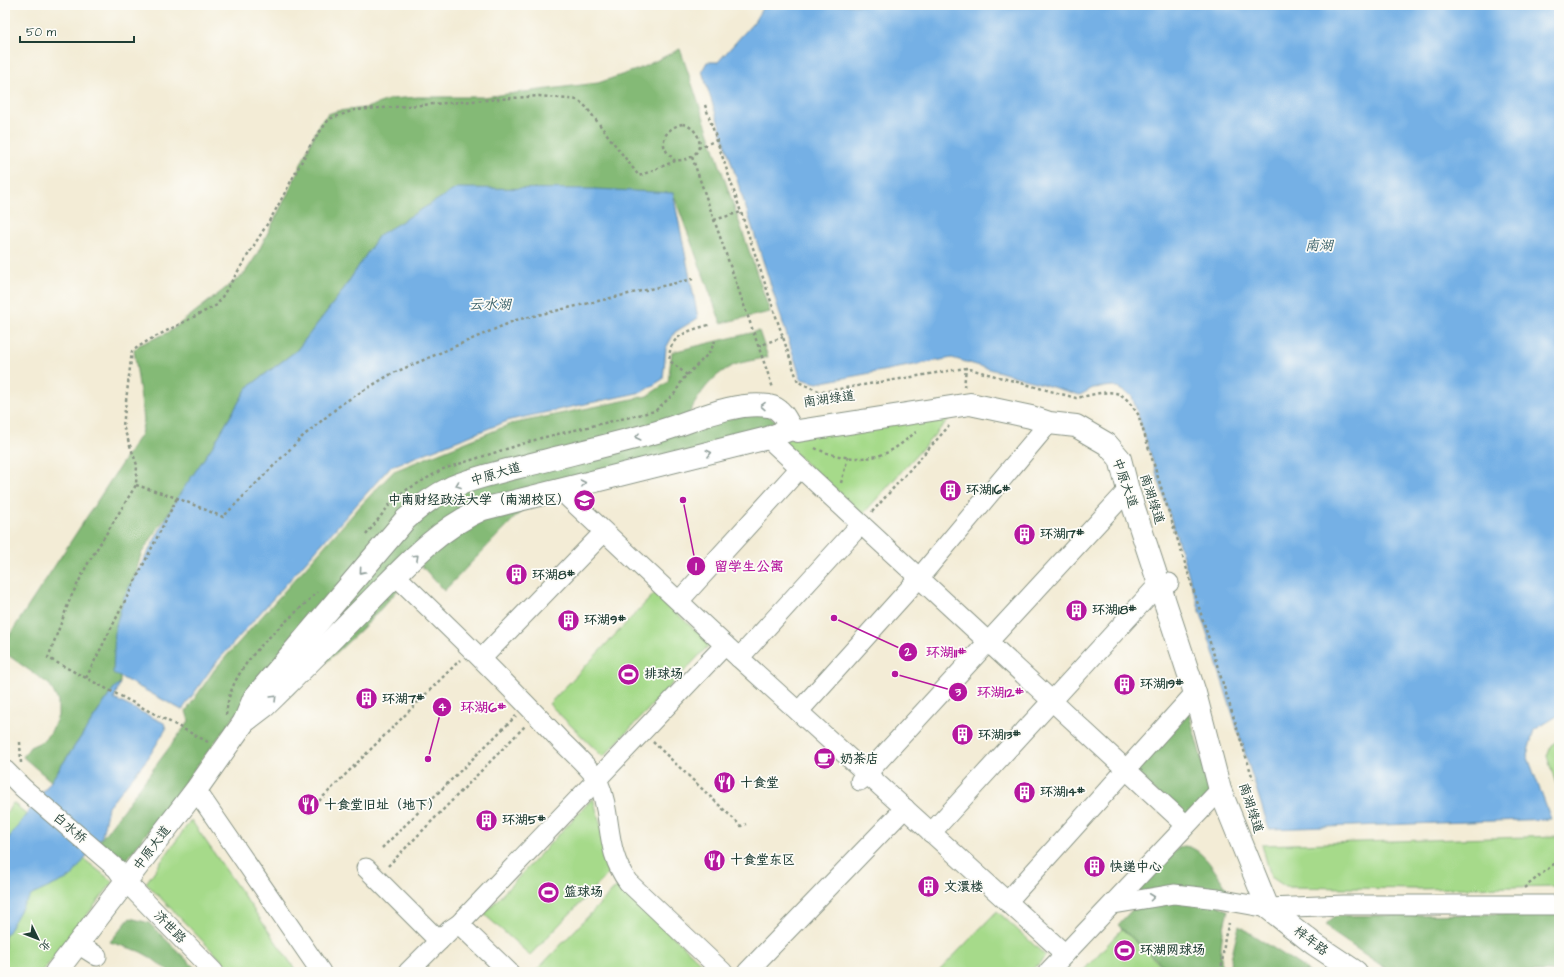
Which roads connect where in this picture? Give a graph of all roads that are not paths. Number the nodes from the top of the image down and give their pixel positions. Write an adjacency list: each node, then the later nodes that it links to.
1 (1050, 423): 2 (main road, 中原大道); 6 (main road, 中原大道); 12 (street)
2 (794, 430): 3 (main road, 中原大道); 22 (main road, 中原大道, one-way to 22)
3 (768, 438): 4 (street); 5 (main road, 中原大道, one-way to 3)
4 (800, 468): 9 (street); 14 (street)
5 (559, 489): 7 (main road, 中原大道); 10 (street)
6 (1128, 490): 13 (main road, 中原大道); 15 (street)
7 (511, 501): 8 (street); 11 (main road, 中原大道, one-way to 7)
8 (494, 517)
9 (861, 524): 12 (street); 18 (street)
10 (604, 532): 14 (street); 17 (street)
11 (396, 576): 17 (street); 22 (main road, 中原大道, one-way to 11)
12 (919, 578): 15 (street); 21 (street)
13 (1164, 584): 19 (main road, 中原大道); 20 (street)
14 (679, 601): 16 (street)
15 (987, 641): 20 (street); 25 (street)
16 (725, 645): 18 (street); 26 (street)
17 (477, 653): 26 (street)
18 (739, 658): 21 (street)
19 (1195, 693): 23 (street); 28 (main road, 中原大道)
20 (1052, 700): 23 (street); 31 (street)
21 (799, 711): 25 (street)
22 (244, 722): 27 (main road, 中原大道)
23 (1126, 769): 30 (street); 34 (street)
24 (5, 770): 33 (street, 白水桥)
25 (864, 777): 29 (street)
26 (598, 780): 38 (street); 48 (street)
27 (196, 790): 33 (main road, 中原大道); 45 (street)
28 (1220, 790): 30 (street); 37 (main road, 中原大道)
29 (904, 808): 31 (street); 49 (street)
30 (1186, 825): 35 (street)
31 (931, 833): 34 (street)
32 (366, 868): 39 (street)
33 (122, 876): 40 (main road, 中原大道); 44 (street, 济世路)
34 (1007, 902): 41 (street)
35 (1114, 904): 37 (street, one-way to 37); 41 (street)
36 (1559, 905): 37 (street)
37 (1268, 908): 51 (main road, 梓年路)
38 (459, 924): 39 (street); 47 (street)
39 (439, 941): 46 (street)
40 (78, 944): 42 (street); 43 (main road, 中原大道)
41 (1065, 954): 50 (street)
42 (97, 956)
43 (56, 972)
44 (214, 972)
45 (321, 972)
46 (408, 972)
47 (509, 972)
48 (723, 972)
49 (746, 972)
50 (1048, 972)
51 (1356, 972)

